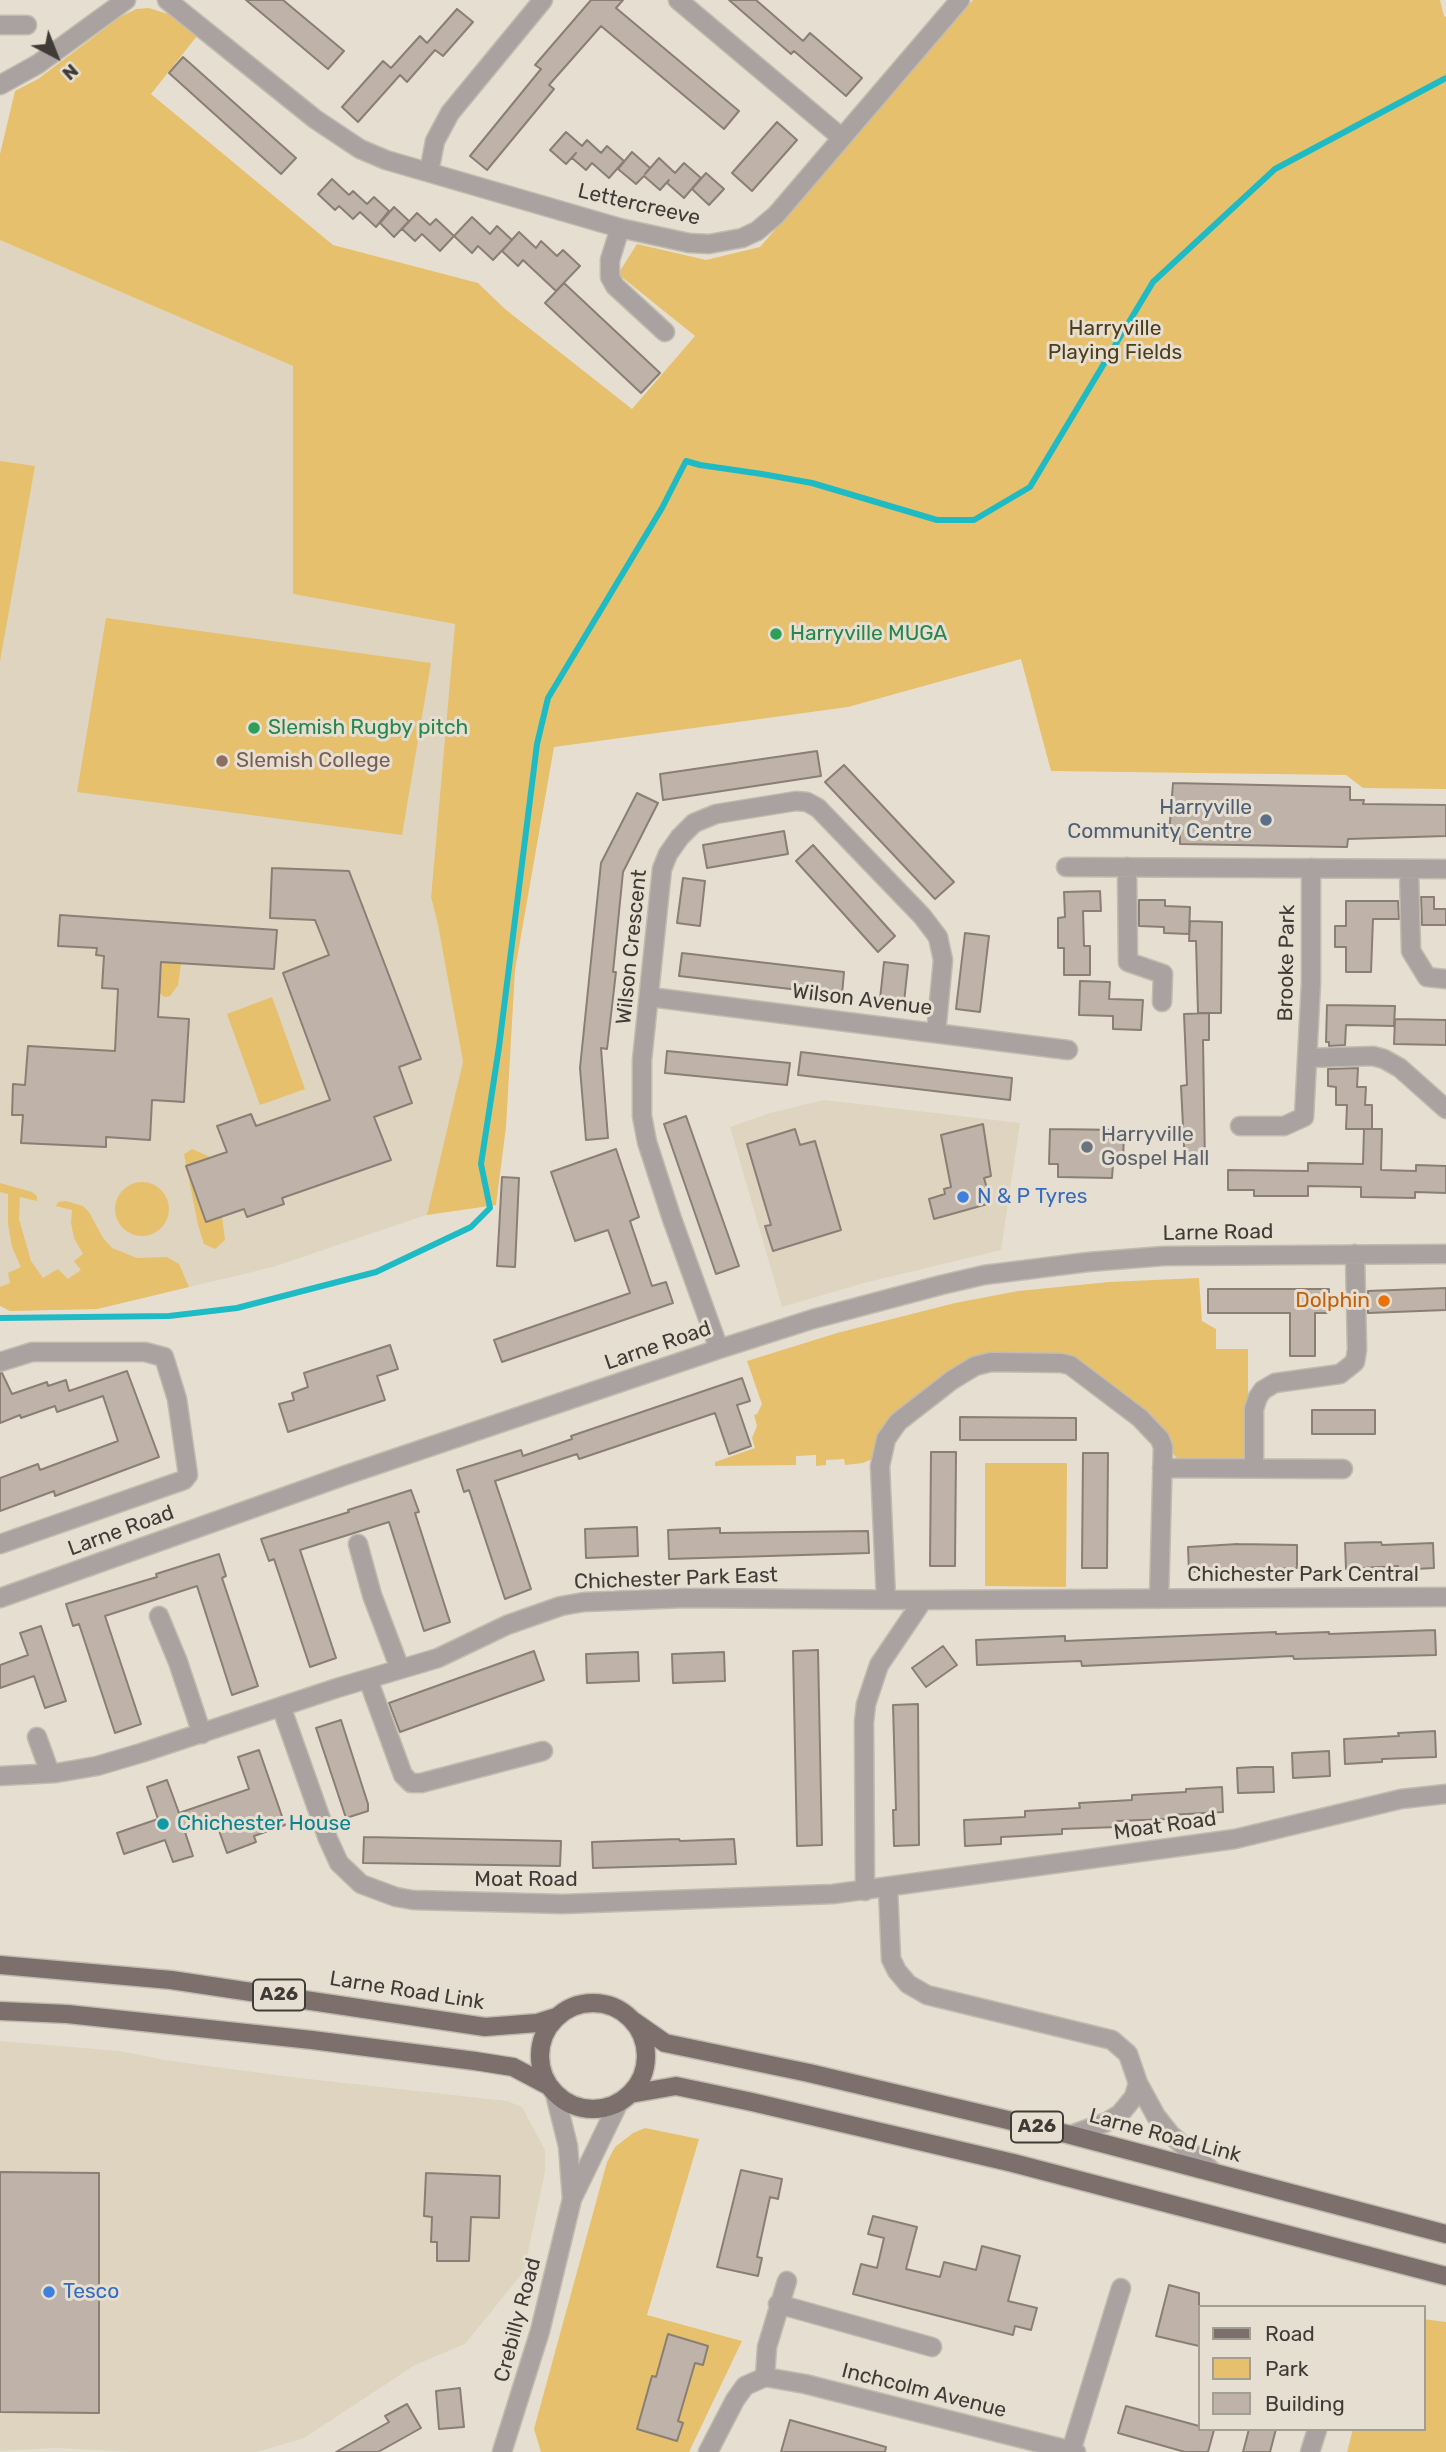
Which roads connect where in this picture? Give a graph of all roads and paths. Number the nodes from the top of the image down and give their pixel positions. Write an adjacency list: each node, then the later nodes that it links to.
1 (167, 0): 10 (street, Lettercreeve)
2 (543, 0): 10 (street)
3 (678, 0): 9 (street)
4 (960, 0): 9 (street, Lettercreeve)
5 (123, 1): 8 (street)
6 (0, 24): 7 (street)
7 (27, 25)
8 (0, 85)
9 (842, 138): 11 (street, Lettercreeve)
10 (429, 172): 11 (street, Lettercreeve)
11 (620, 228): 12 (street)
12 (665, 332)
13 (1066, 867): 14 (street)
14 (1127, 867): 15 (street); 20 (street)
15 (1311, 868): 16 (street); 23 (street, Brooke Park)
16 (1409, 869): 17 (street); 18 (street)
17 (1446, 869)
18 (1446, 979)
19 (650, 997): 21 (street, Wilson Avenue); 21 (street, Wilson Crescent); 28 (street, Wilson Crescent)
20 (1162, 1002)
21 (936, 1033): 22 (street, Wilson Avenue)
22 (1068, 1050)
23 (1308, 1058): 24 (street); 25 (street, Brooke Park)
24 (1446, 1109)
25 (1240, 1126)
26 (1355, 1254): 27 (street, Larne Road); 28 (street, Larne Road); 31 (street)
27 (1446, 1254)
28 (719, 1349): 36 (street, Larne Road)
29 (0, 1362): 33 (street)
30 (1162, 1468): 31 (street); 37 (street, Chichester Park Central); 38 (street, Chichester Park Central)
31 (1254, 1468): 32 (street)
32 (1343, 1469)
33 (0, 1544)
34 (358, 1544): 41 (street)
35 (1446, 1597): 38 (street, Chichester Park Central)
36 (0, 1598)
37 (886, 1599): 39 (street, Chichester Park East); 41 (street, Chichester Park East)
38 (1159, 1599): 39 (street, Chichester Park Central)
39 (923, 1600): 51 (street)
40 (159, 1616): 44 (street)
41 (400, 1669): 42 (street, Chichester Park East)
42 (368, 1679): 43 (street, Chichester Park East); 46 (street)
43 (282, 1709): 44 (street, Chichester Park East); 51 (street, Moat Road)
44 (202, 1734): 47 (street, Chichester Park East)
45 (37, 1737): 47 (street)
46 (543, 1751)
47 (50, 1773): 48 (street, Chichester Park East)
48 (0, 1776)
49 (1446, 1794): 50 (street, Moat Road)
50 (888, 1888): 51 (street, Moat Road); 56 (street)
51 (865, 1891)
52 (0, 1965): 54 (main road, Larne Road Link / A26)
53 (0, 2011): 57 (main road, A26)
54 (556, 2017): 55 (main road, A26); 57 (main road)
55 (632, 2020): 58 (main road); 59 (main road, Larne Road Link / A26)
56 (1138, 2083): 59 (street); 60 (street)
57 (552, 2090): 58 (main road, A26); 61 (street, Crebilly Road)
58 (624, 2098): 61 (street, Crebilly Road); 63 (main road, A26)
59 (1071, 2135): 60 (main road, Larne Road Link / A26)
60 (1212, 2171): 62 (main road, Larne Road Link / A26)
61 (572, 2199): 72 (street, Crebilly Road)
62 (1446, 2234)
63 (1446, 2276)
64 (787, 2281): 66 (street)
65 (1121, 2288): 71 (street, Inchcolm Avenue)
66 (778, 2304): 67 (street); 68 (street)
67 (932, 2347)
68 (765, 2376): 70 (street, Inchcolm Avenue); 73 (street)
69 (1317, 2431): 74 (street)
70 (1005, 2444): 71 (street, Inchcolm Avenue)
71 (1074, 2451)
72 (502, 2452)
73 (708, 2452)
74 (1310, 2452)

